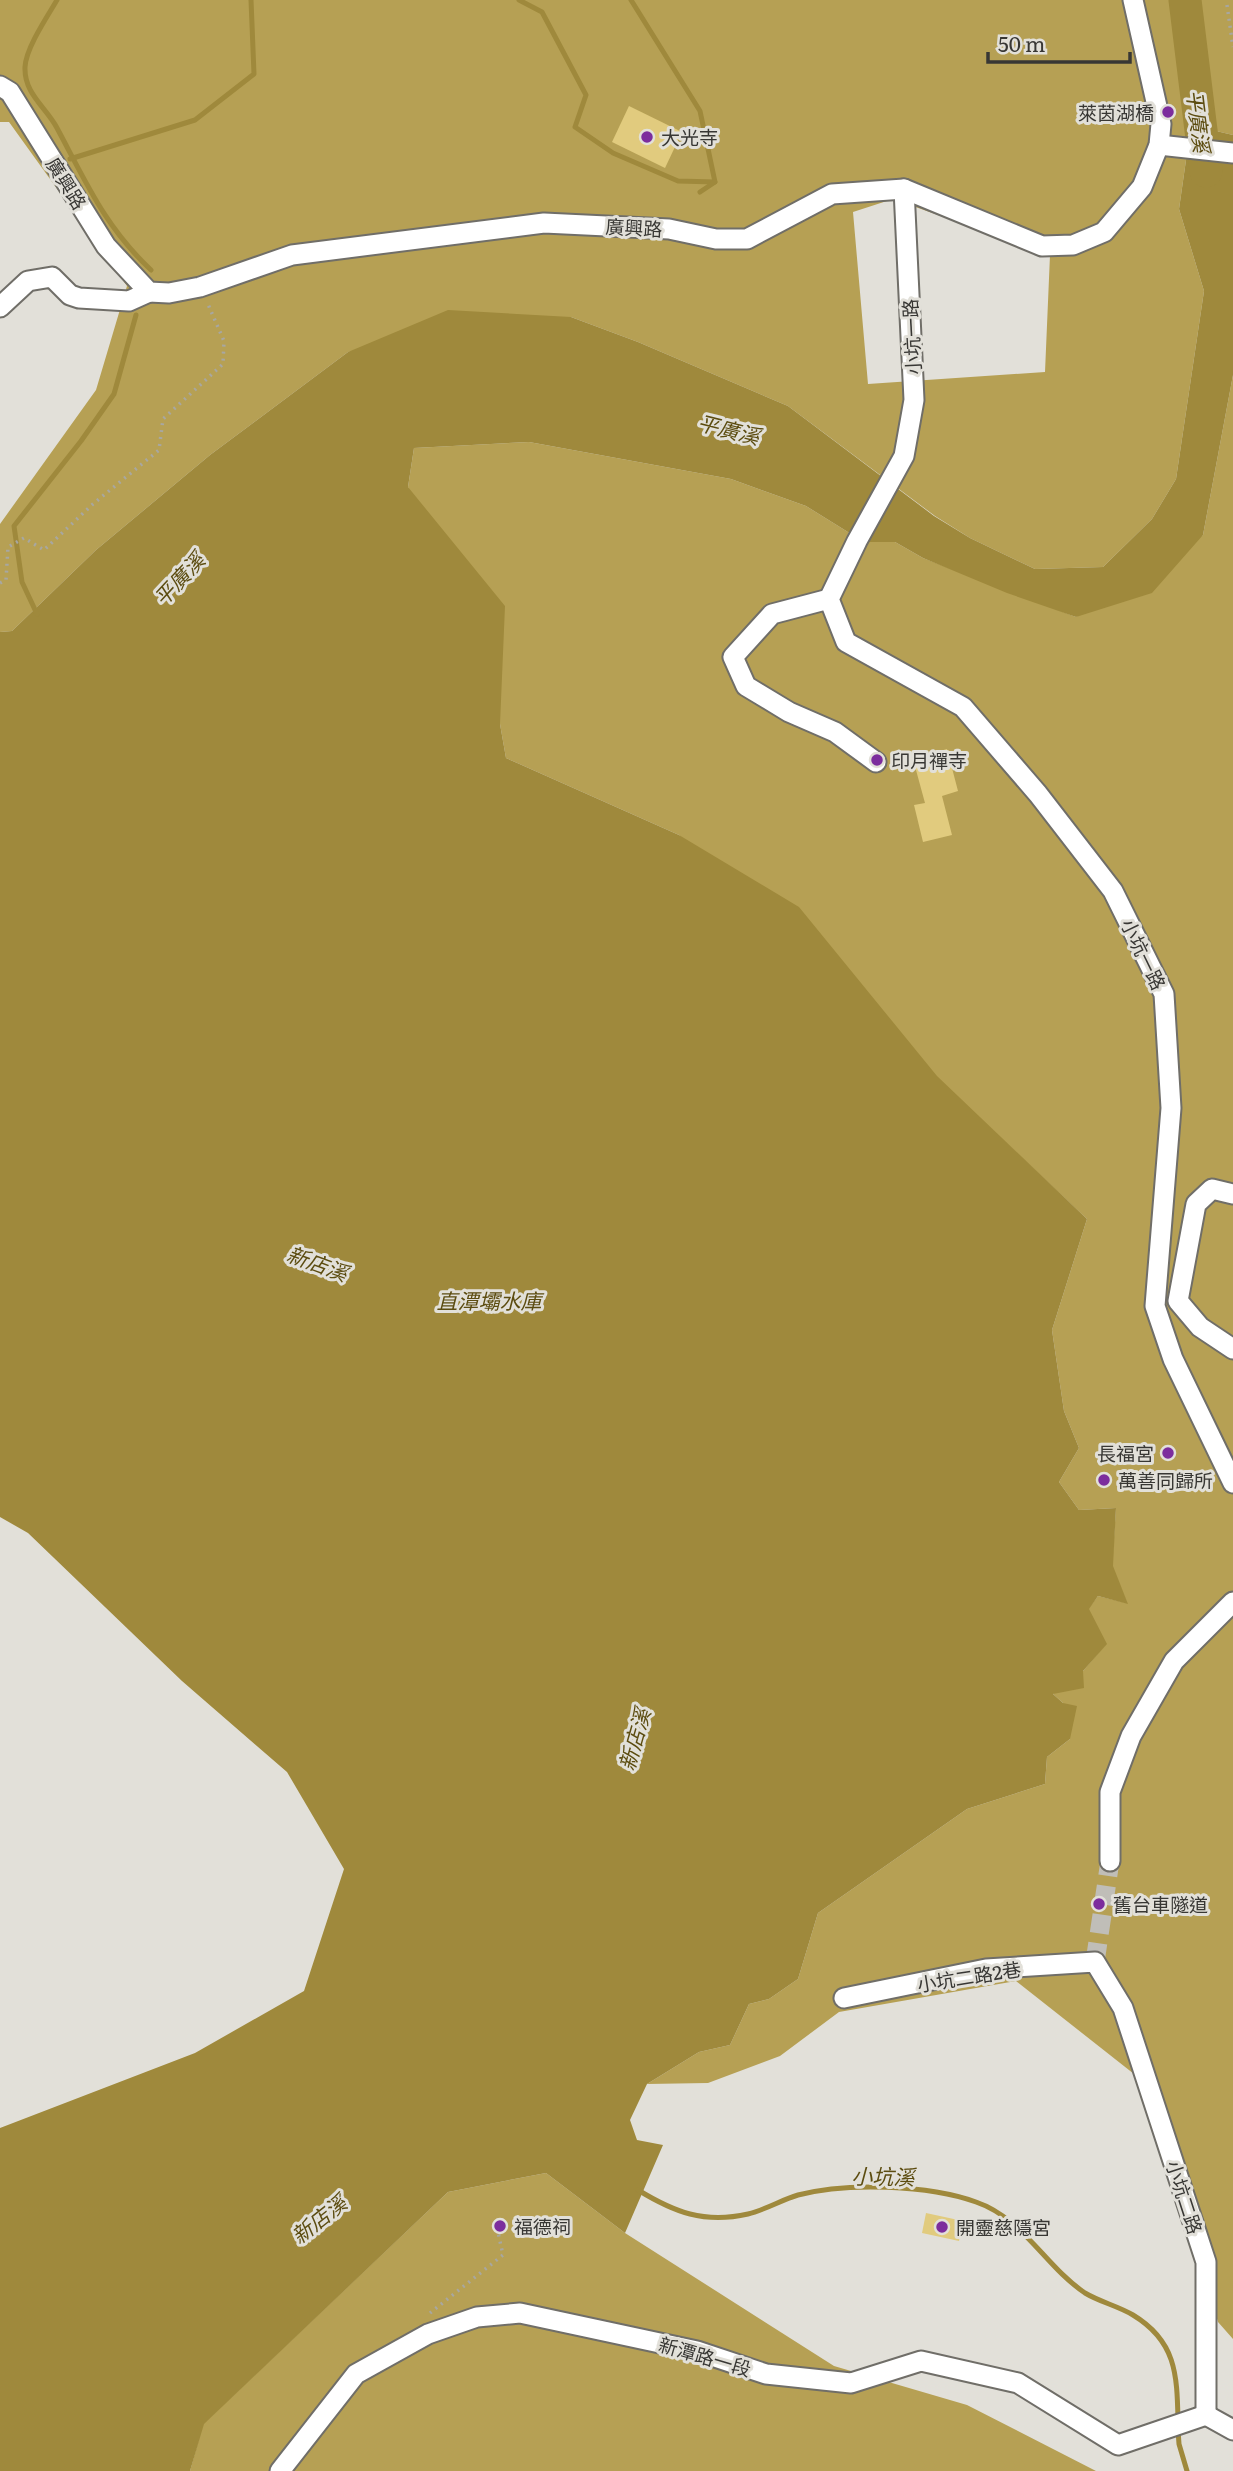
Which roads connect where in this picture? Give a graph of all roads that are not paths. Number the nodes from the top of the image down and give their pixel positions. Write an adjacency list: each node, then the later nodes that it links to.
1 (1133, 0): 3 (street, 廣興路)
2 (0, 86): 6 (street, 廣興路)
3 (1166, 146): 4 (street); 5 (street, 廣興路)
4 (1233, 153)
5 (904, 189): 6 (street, 廣興路); 8 (street, 小坑一路)
6 (149, 292): 7 (street)
7 (0, 307)
8 (829, 599): 9 (street); 12 (street, 小坑一路)
9 (876, 762)
10 (1233, 1194): 11 (street)
11 (1233, 1349)
12 (1233, 1483)
13 (1233, 1602): 14 (street)
14 (1110, 1861)
15 (1095, 1962): 16 (street, 小坑二路2巷); 17 (street, 小坑二路)
16 (844, 1998)
17 (1198, 2418): 18 (street); 19 (street, 新潭路一段)
18 (1233, 2430)
19 (281, 2471)

